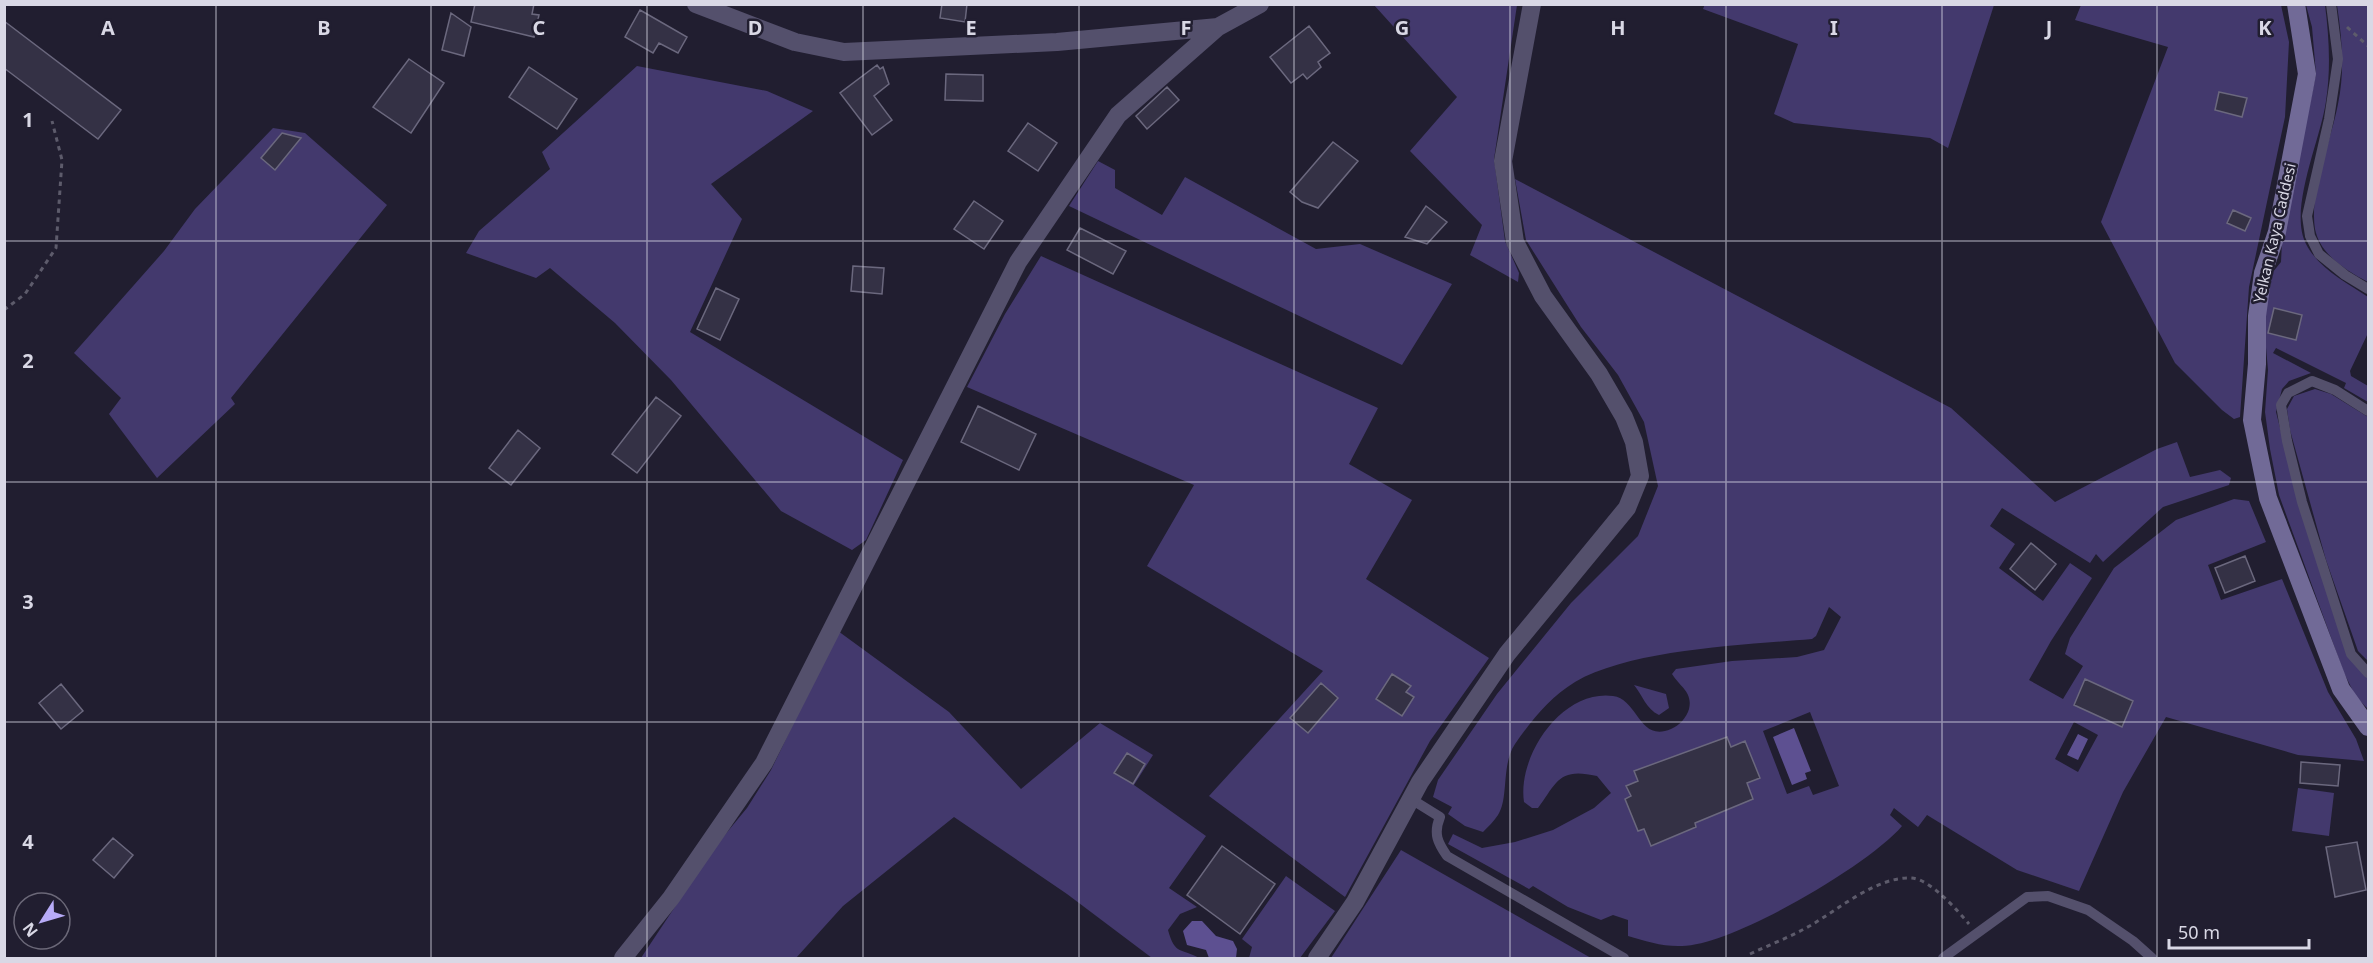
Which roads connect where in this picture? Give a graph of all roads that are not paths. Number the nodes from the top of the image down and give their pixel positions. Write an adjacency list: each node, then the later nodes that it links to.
1 (696, 4): 6 (street)
2 (1260, 4): 6 (street)
3 (1532, 4): 11 (street)
4 (2296, 4): 10 (street, Yelkan Kaya Caddesi)
5 (2331, 4): 7 (lane)
6 (1218, 27): 12 (street)
7 (2368, 289)
8 (2368, 411): 9 (lane)
9 (2368, 673)
10 (2368, 727)
11 (1411, 799): 13 (street); 14 (lane)
12 (623, 958)
13 (1317, 958)
14 (1624, 958)
15 (1944, 958): 16 (lane)
16 (2152, 958)

